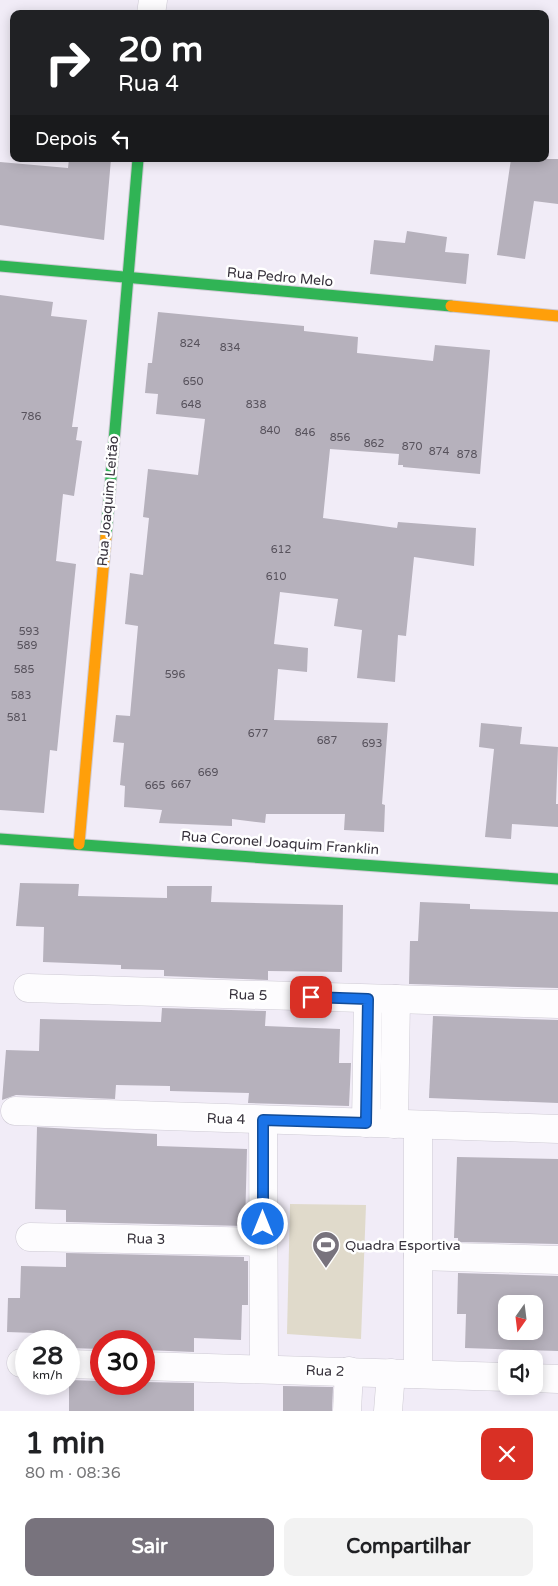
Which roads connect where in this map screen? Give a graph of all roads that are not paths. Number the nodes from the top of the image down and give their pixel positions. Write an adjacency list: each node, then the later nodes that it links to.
1 (138, 162): 3 (street, Rua Joaquim Leitão)
2 (0, 266): 3 (street, Rua Pedro Melo)
3 (126, 279): 4 (street, Rua Pedro Melo); 6 (street, Rua Joaquim Leitão)
4 (558, 316)
5 (0, 840): 6 (street, Rua Coronel Joaquim Franklin)
6 (80, 844): 7 (street, Rua Coronel Joaquim Franklin)
7 (558, 879)
8 (28, 988): 9 (street, Rua 5)
9 (368, 999): 10 (street, Rua 5); 14 (street)
10 (396, 999): 11 (street, Rua 5); 15 (street)
11 (558, 1004)
12 (15, 1111): 13 (street, Rua 4)
13 (263, 1120): 14 (street, Rua 4); 18 (street)
14 (366, 1123): 15 (street, Rua 4)
15 (406, 1124): 16 (street, Rua 4); 19 (street)
16 (558, 1129)
17 (30, 1236): 18 (street, Rua 3)
18 (263, 1242): 22 (street)
19 (418, 1256): 20 (street); 25 (street)
20 (558, 1260)
21 (155, 1366): 22 (street, Rua 2)
22 (264, 1368): 23 (street, Rua 2)
23 (349, 1371): 24 (street, Rua 2); 29 (street)
24 (391, 1373): 25 (street, Rua 2); 30 (street)
25 (418, 1374): 26 (street, Rua 2)
26 (498, 1377)
27 (543, 1378): 28 (street)
28 (558, 1379)
29 (347, 1411)
30 (388, 1411)

